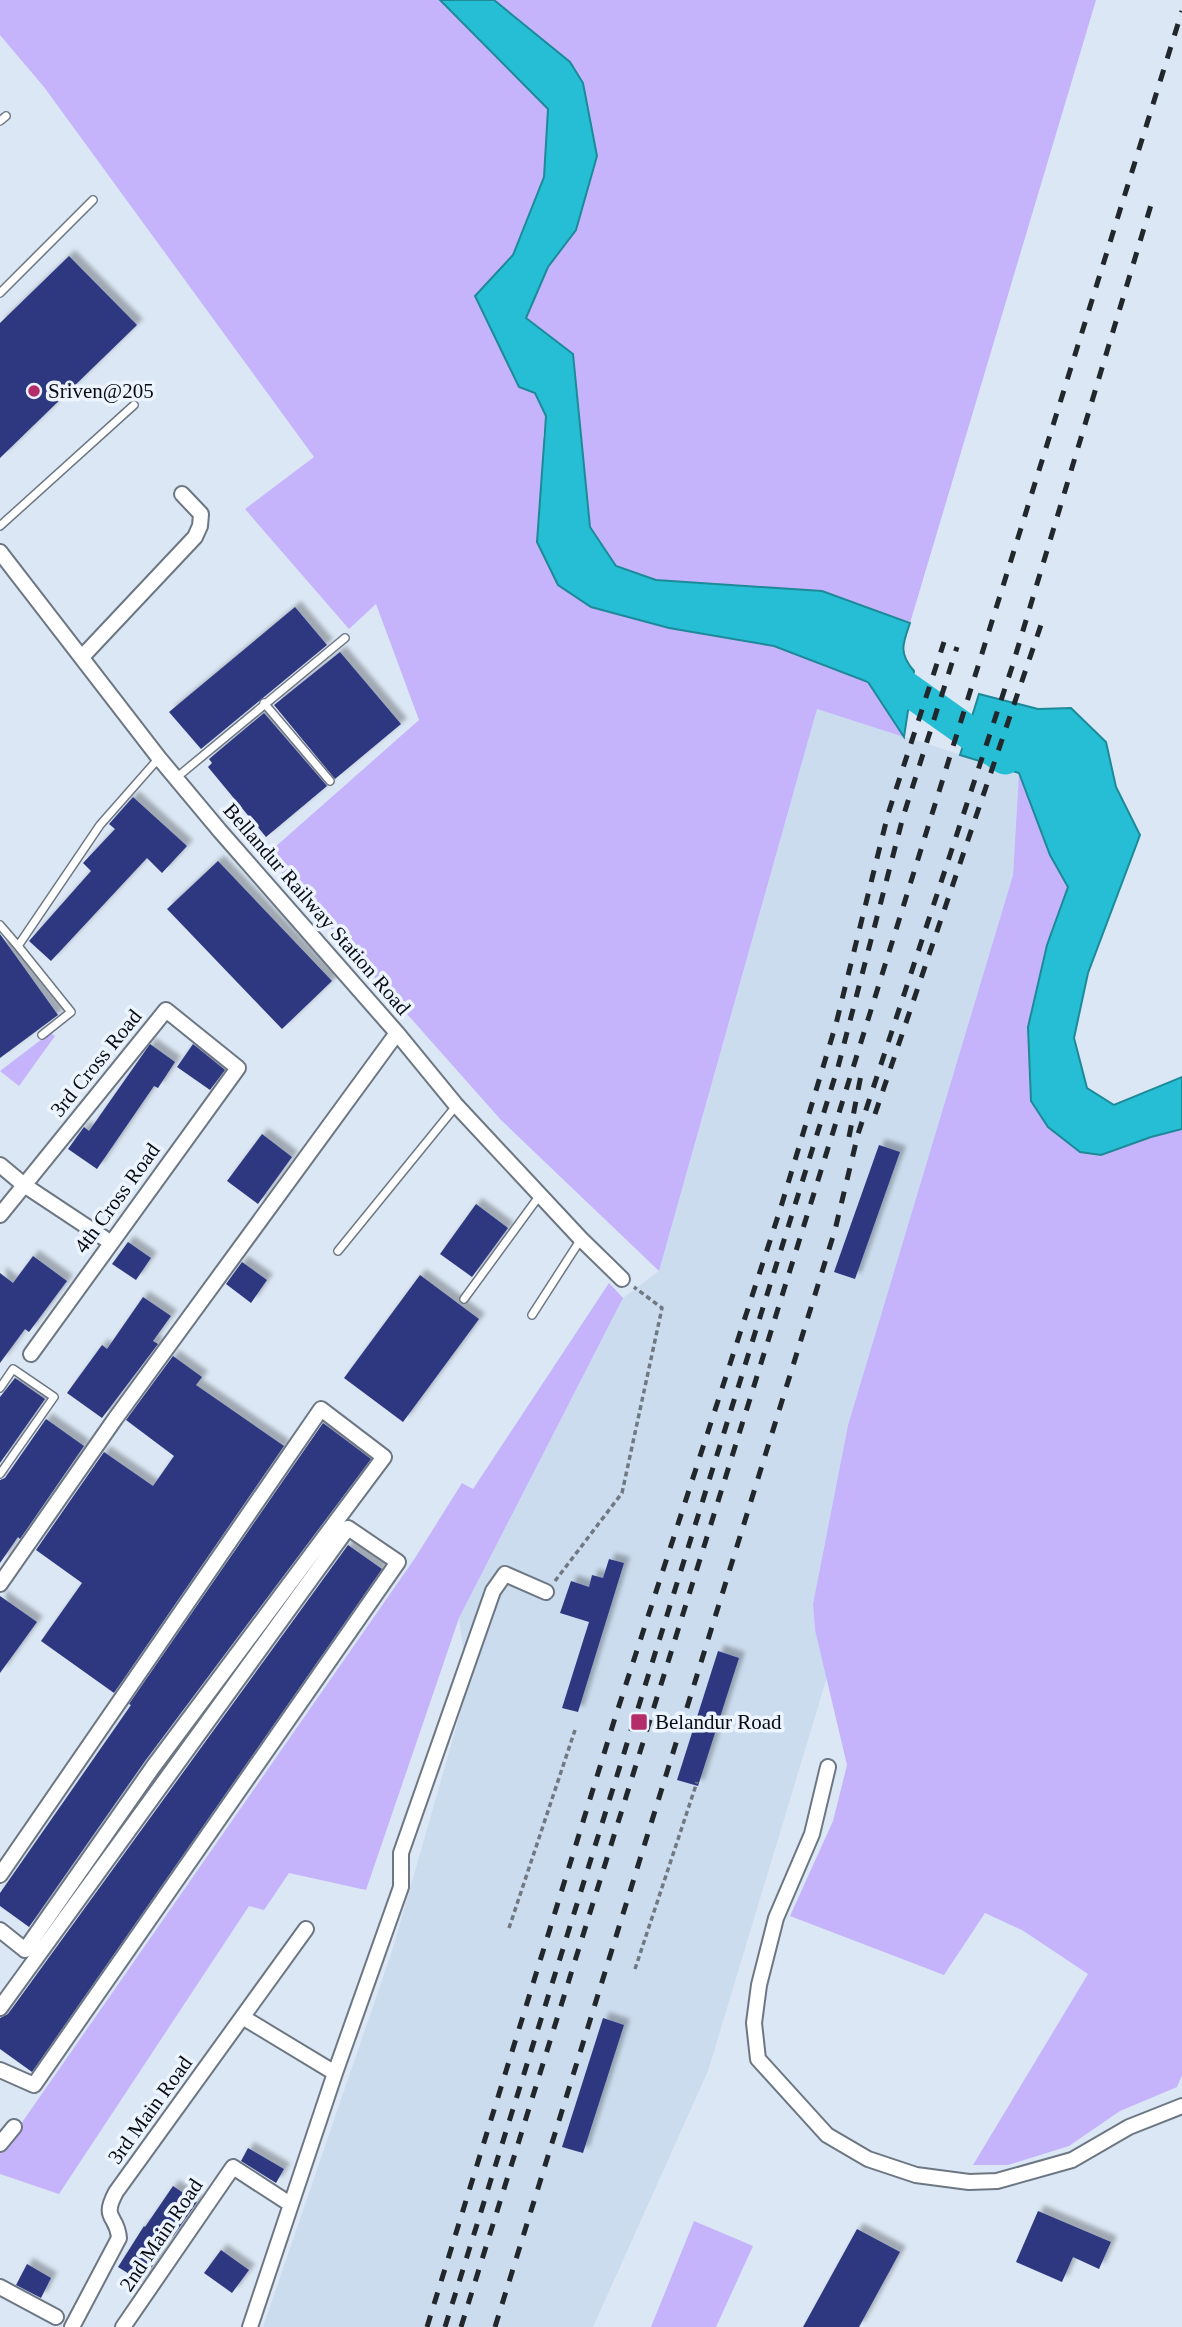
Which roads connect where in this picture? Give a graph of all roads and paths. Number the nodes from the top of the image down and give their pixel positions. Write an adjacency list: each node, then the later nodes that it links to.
1 (93, 200): 2 (lane)
2 (0, 293)
3 (134, 405): 5 (lane)
4 (182, 494): 8 (street)
5 (0, 526)
6 (0, 552): 8 (street, Bellandur Railway Station Road)
7 (345, 638): 9 (lane)
8 (82, 657): 10 (street, Bellandur Railway Station Road)
9 (264, 703): 11 (lane); 12 (lane)
10 (159, 758): 11 (street, Bellandur Railway Station Road); 14 (lane)
11 (176, 778): 15 (street, Bellandur Railway Station Road)
12 (330, 781)
13 (0, 925): 14 (lane)
14 (18, 946): 16 (lane)
15 (397, 1033): 18 (street, Bellandur Railway Station Road); 32 (street)
16 (42, 1035)
17 (238, 1068): 20 (street, 3rd Cross Road); 24 (street, 4th Cross Road)
18 (456, 1105): 21 (street, Bellandur Railway Station Road); 25 (lane)
19 (0, 1165): 20 (street)
20 (24, 1185): 22 (street, 3rd Cross Road); 24 (street)
21 (540, 1195): 23 (street, Bellandur Railway Station Road); 27 (lane)
22 (0, 1214)
23 (581, 1239): 26 (street, Bellandur Railway Station Road); 28 (lane)
24 (110, 1242): 29 (street, 4th Cross Road)
25 (338, 1251)
26 (622, 1279): 33 (path)
27 (464, 1299)
28 (532, 1315)
29 (31, 1354)
30 (0, 1388): 31 (lane)
31 (0, 1474)
32 (0, 1584)
33 (546, 1591): 45 (street)
34 (575, 1730): 38 (path)
35 (828, 1767): 46 (street)
36 (697, 1782): 41 (path)
37 (0, 1875): 40 (street)
38 (509, 1928)
39 (306, 1929): 43 (street, 3rd Main Road)
40 (0, 1930)
41 (635, 1969)
42 (0, 2008): 44 (street)
43 (244, 2018): 45 (street); 52 (street, 3rd Main Road)
44 (1, 2073)
45 (335, 2073): 49 (street)
46 (1182, 2106)
47 (14, 2127): 48 (street)
48 (0, 2144)
49 (290, 2204): 53 (street, 2nd Main Road); 54 (street)
50 (0, 2287): 51 (street)
51 (56, 2318)
52 (72, 2327)
53 (123, 2327)
54 (250, 2327)

